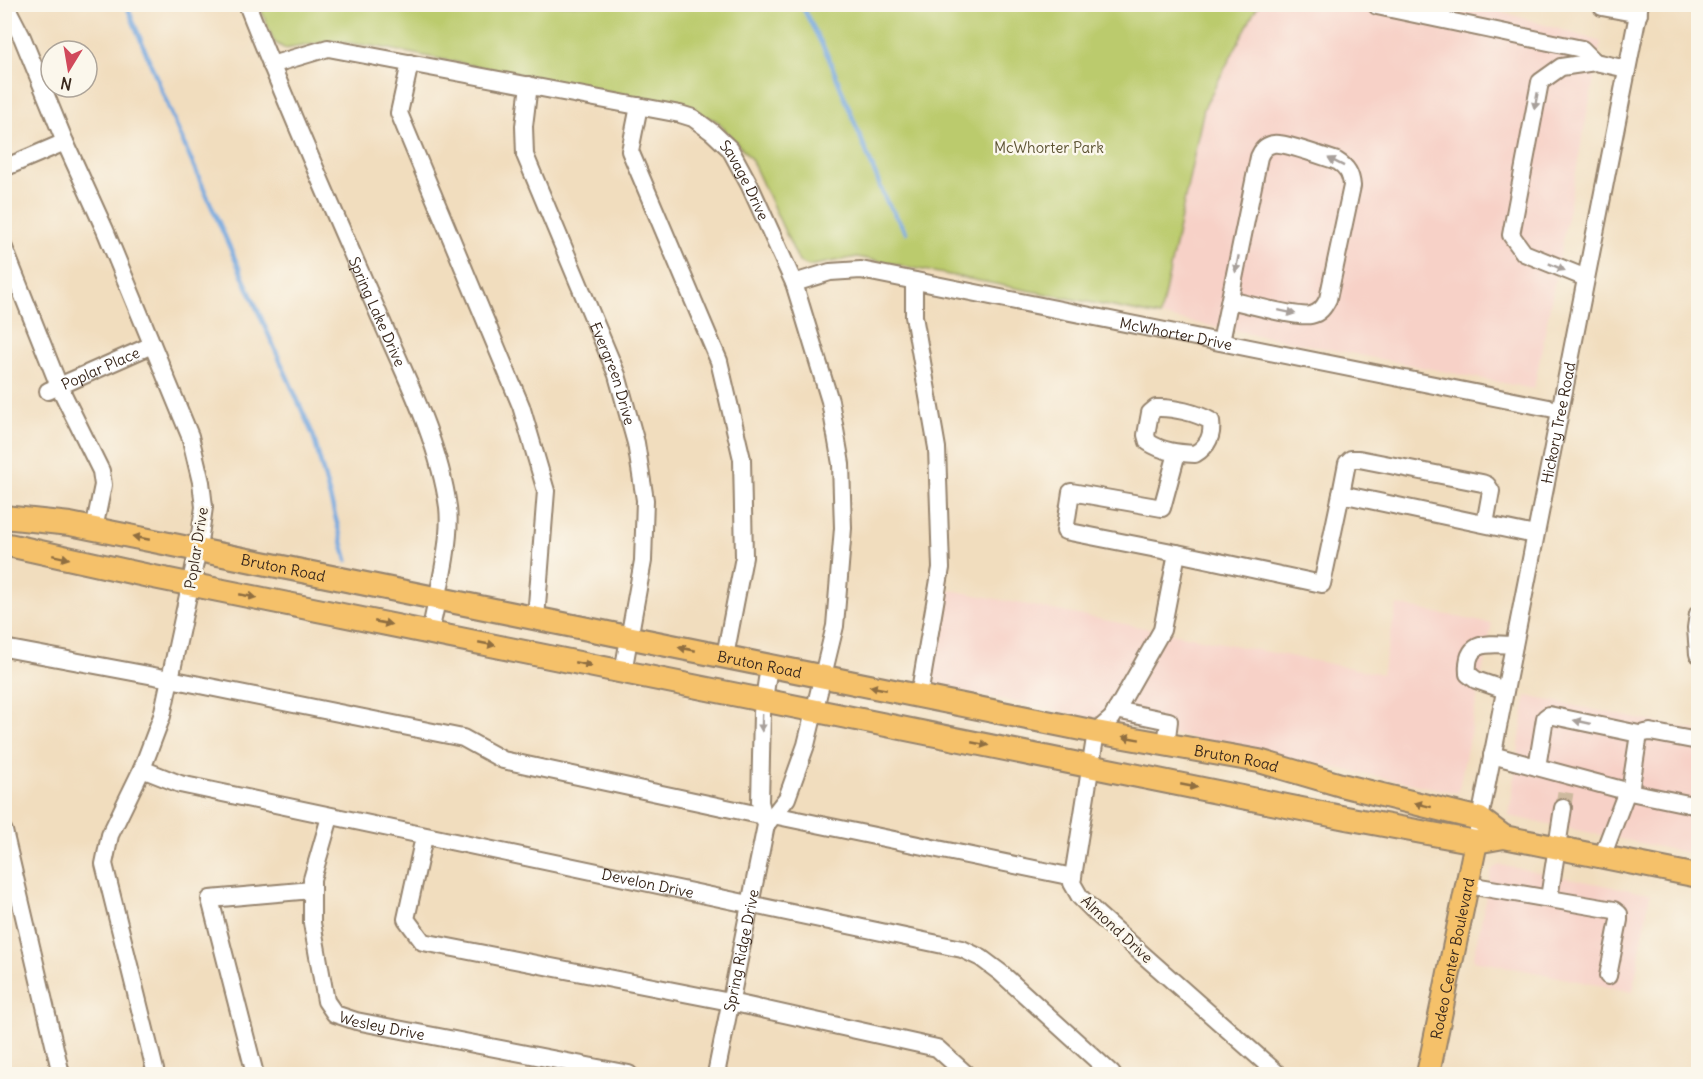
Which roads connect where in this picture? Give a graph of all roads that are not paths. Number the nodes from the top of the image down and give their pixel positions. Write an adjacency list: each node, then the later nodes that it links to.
1 (5, 4): 12 (street, Poplar Drive)
2 (247, 4): 8 (street, Spring Lake Drive)
3 (1602, 4): 5 (street)
4 (1377, 6): 6 (street)
5 (1639, 9): 9 (street, Hickory Tree Road)
6 (1595, 62): 9 (street); 15 (street, one-way to 15)
7 (410, 63): 8 (street, Savage Drive); 10 (street, Savage Drive); 35 (street)
8 (271, 65): 33 (street, Spring Lake Drive)
9 (1627, 69): 15 (street, Hickory Tree Road)
10 (530, 85): 11 (street, Savage Drive); 37 (street, Evergreen Drive)
11 (639, 106): 17 (street, Savage Drive); 41 (street)
12 (65, 142): 13 (street); 20 (street, Poplar Drive)
13 (4, 168)
14 (4, 249): 21 (street)
15 (1586, 278): 22 (street, Hickory Tree Road)
16 (914, 281): 17 (street, McWhorter Drive); 19 (street, McWhorter Drive); 47 (street)
17 (794, 283): 44 (street, Savage Drive)
18 (1230, 300): 18 (street, one-way to 18); 19 (street)
19 (1221, 342): 22 (street, McWhorter Drive)
20 (152, 345): 21 (street, Poplar Place); 30 (street, Poplar Drive)
21 (53, 388): 27 (street)
22 (1559, 410): 28 (street, Hickory Tree Road)
23 (1177, 453): 31 (street)
24 (1341, 494): 26 (street); 26 (street); 31 (street)
25 (4, 517): 27 (main road, Bruton Road)
26 (1485, 524): 28 (street)
27 (94, 529): 30 (main road, Bruton Road, one-way to 27)
28 (1535, 535): 38 (street, Hickory Tree Road)
29 (4, 544): 32 (main road, Bruton Road, one-way to 32)
30 (198, 549): 32 (street, Poplar Drive); 33 (main road, Bruton Road)
31 (1177, 553): 50 (street)
32 (191, 585): 36 (main road, Bruton Road, one-way to 36); 45 (street, Poplar Drive)
33 (437, 598): 35 (main road, Bruton Road); 36 (street, Spring Lake Drive)
34 (1698, 614): 40 (street)
35 (536, 618): 37 (main road, Bruton Road)
36 (430, 633): 43 (main road, Bruton Road, one-way to 43)
37 (629, 637): 41 (main road, Bruton Road, one-way to 37); 43 (street, Evergreen Drive)
38 (1514, 645): 46 (street, Hickory Tree Road); 46 (street)
39 (4, 648): 45 (street)
40 (1698, 654)
41 (725, 656): 42 (main road, Bruton Road)
42 (769, 666): 44 (main road, Bruton Road); 48 (street, Spring Ridge Drive)
43 (623, 672): 48 (main road, Bruton Road)
44 (823, 676): 47 (main road, Bruton Road, one-way to 44); 49 (street, Spring Ridge Drive)
45 (170, 679): 58 (street, Poplar Drive); 63 (street)
46 (1505, 690): 55 (street, Hickory Tree Road)
47 (919, 696): 51 (main road, Bruton Road)
48 (763, 700): 49 (main road, Bruton Road); 63 (street, Spring Ridge Drive, one-way to 63)
49 (814, 710): 56 (main road, Bruton Road, one-way to 56); 63 (street, Spring Ridge Drive)
50 (1116, 710): 51 (street); 54 (street)
51 (1095, 732): 54 (main road, Bruton Road, one-way to 51); 56 (street, Almond Drive)
52 (1639, 734): 53 (street); 57 (street, one-way to 57); 59 (street)
53 (1698, 741)
54 (1166, 745): 64 (main road, Bruton Road, one-way to 54)
55 (1492, 755): 57 (street); 64 (street, Hickory Tree Road)
56 (1090, 766): 68 (main road, Bruton Road, one-way to 68); 72 (street, Almond Drive)
57 (1536, 767): 59 (street)
58 (142, 769): 62 (street, Develon Drive); 80 (street, Poplar Drive)
59 (1628, 792): 60 (street); 70 (street)
60 (1698, 806)
61 (1563, 808): 69 (street)
62 (330, 817): 66 (street, Develon Drive); 74 (street, Wesley Drive)
63 (768, 819): 72 (street); 76 (street, Spring Ridge Drive)
64 (1480, 819): 67 (main road, Bruton Road); 68 (street, Hickory Tree Road)
65 (4, 831): 79 (street)
66 (424, 837): 76 (street, Develon Drive); 78 (street)
67 (1504, 837): 68 (main road, Bruton Road); 69 (main road, Bruton Road)
68 (1476, 842): 73 (main road, Rodeo Center Boulevard)
69 (1557, 849): 70 (main road, Bruton Road); 75 (street)
70 (1602, 856): 71 (main road, Bruton Road)
71 (1698, 876)
72 (1073, 877): 86 (street, Almond Drive)
73 (1468, 885): 75 (street); 87 (main road, Rodeo Center Boulevard)
74 (312, 890): 81 (street); 82 (street, Wesley Drive)
75 (1549, 898): 77 (street)
76 (749, 905): 78 (street, Spring Ridge Drive); 85 (street, Develon Drive)
77 (1608, 976)
78 (730, 1002): 83 (street, Spring Ridge Drive); 84 (street)
79 (61, 1074)
80 (156, 1074)
81 (255, 1074)
82 (629, 1074)
83 (716, 1074)
84 (966, 1074)
85 (1112, 1074)
86 (1278, 1074)
87 (1430, 1074)

